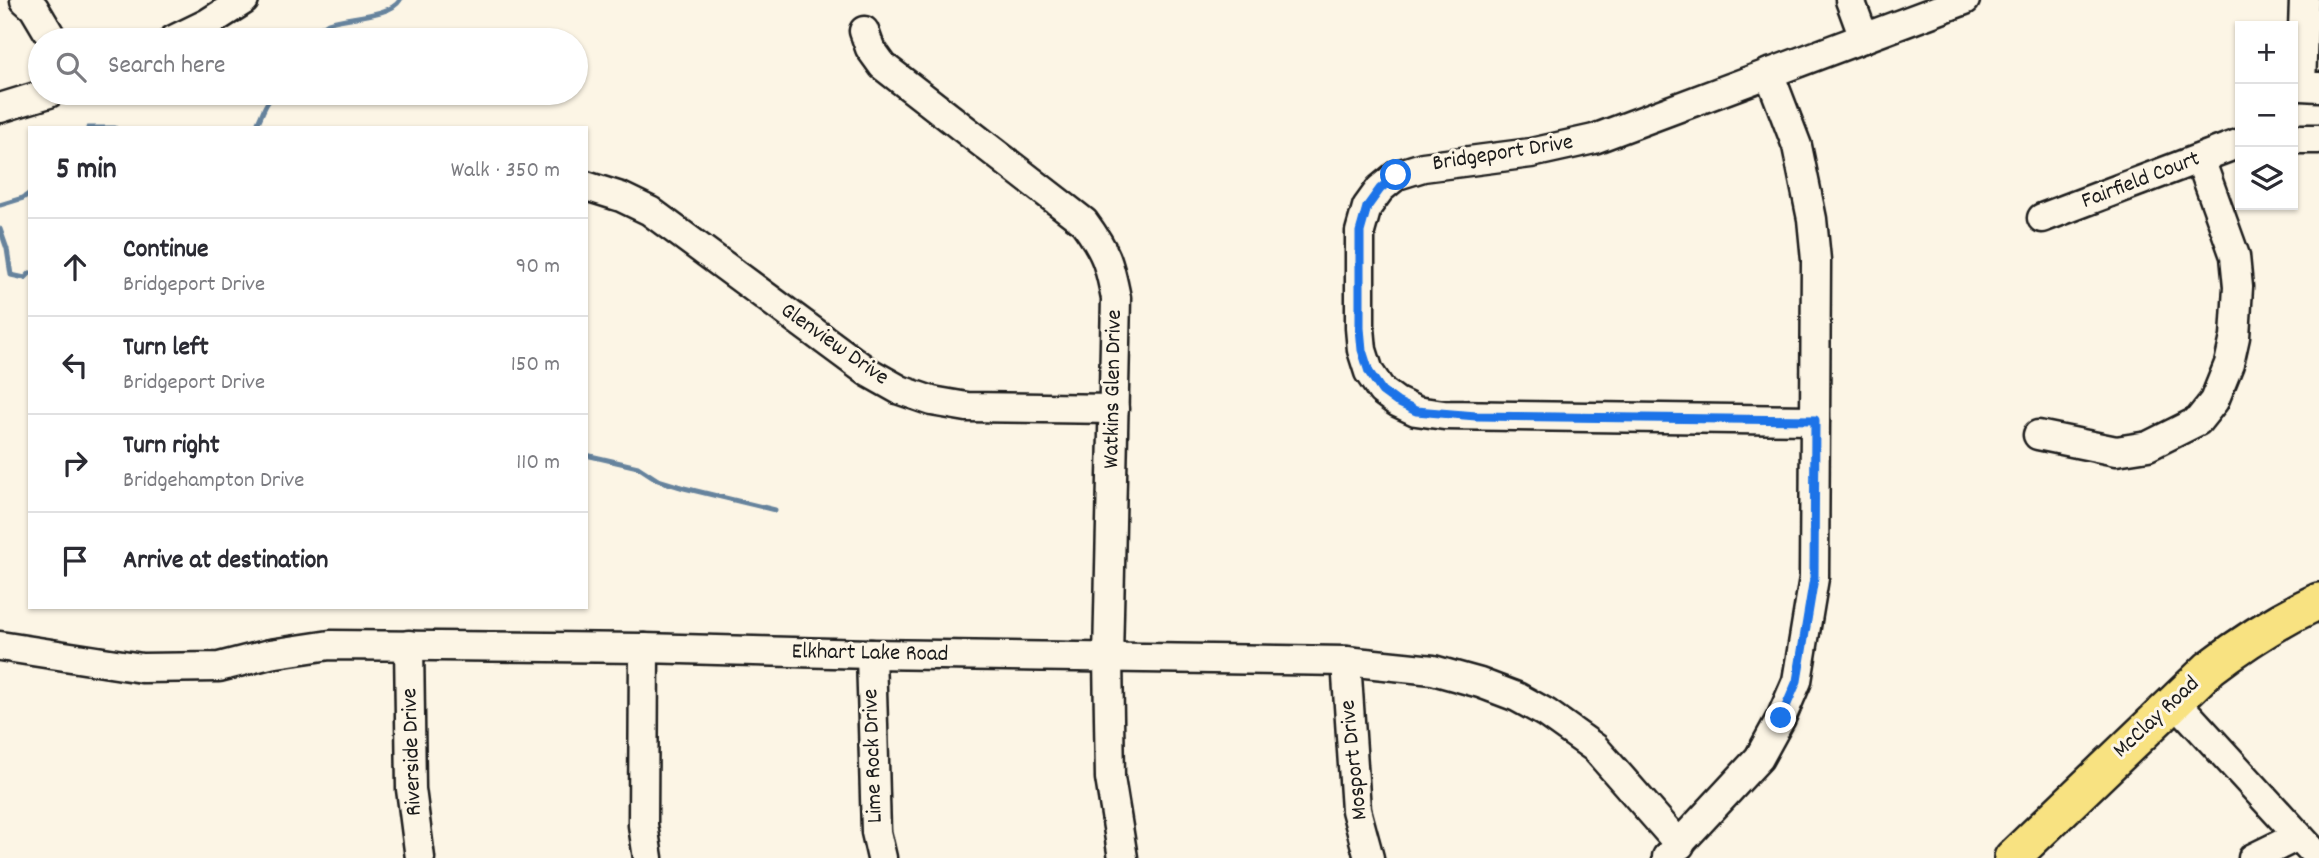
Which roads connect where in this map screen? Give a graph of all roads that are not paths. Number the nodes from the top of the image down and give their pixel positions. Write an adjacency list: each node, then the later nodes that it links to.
1 (25, 0): 6 (street)
2 (244, 0): 7 (street)
3 (1850, 0): 9 (street)
4 (1965, 0): 9 (street, Bridgeport Drive)
5 (2304, 0): 11 (street)
6 (46, 28)
7 (198, 28)
8 (864, 31): 20 (street, Watkins Glen Drive)
9 (1864, 38): 10 (street, Bridgeport Drive)
10 (1769, 73): 21 (street); 21 (street, Bridgeport Drive)
11 (2319, 87)
12 (28, 99): 13 (street)
13 (0, 108)
14 (2298, 139): 15 (street)
15 (2319, 139)
16 (2235, 145): 17 (street, Fairfield Court)
17 (2200, 159): 19 (street, Fairfield Court); 22 (street)
18 (588, 187): 20 (street, Glenview Drive)
19 (2042, 218)
20 (1114, 409): 28 (street, Watkins Glen Drive)
21 (1815, 420): 32 (street)
22 (2038, 435)
23 (2319, 600): 30 (main road, McClay Road)
24 (409, 645): 25 (street, Elkhart Lake Road); 26 (street, Elkhart Lake Road); 33 (street, Riverside Drive)
25 (0, 646)
26 (644, 648): 27 (street, Elkhart Lake Road); 34 (street)
27 (871, 654): 28 (street, Elkhart Lake Road); 35 (street, Lime Rock Drive)
28 (1108, 658): 29 (street, Elkhart Lake Road); 36 (street, Watkins Glen Drive)
29 (1346, 661): 32 (street, Elkhart Lake Road); 37 (street, Mosport Drive)
30 (2173, 702): 31 (street); 38 (main road, McClay Road)
31 (2298, 836): 39 (street); 40 (street)
32 (1672, 851)
33 (420, 858)
34 (648, 858)
35 (881, 858)
36 (1123, 858)
37 (1369, 858)
38 (2012, 858)
39 (2253, 858)
40 (2319, 858)

